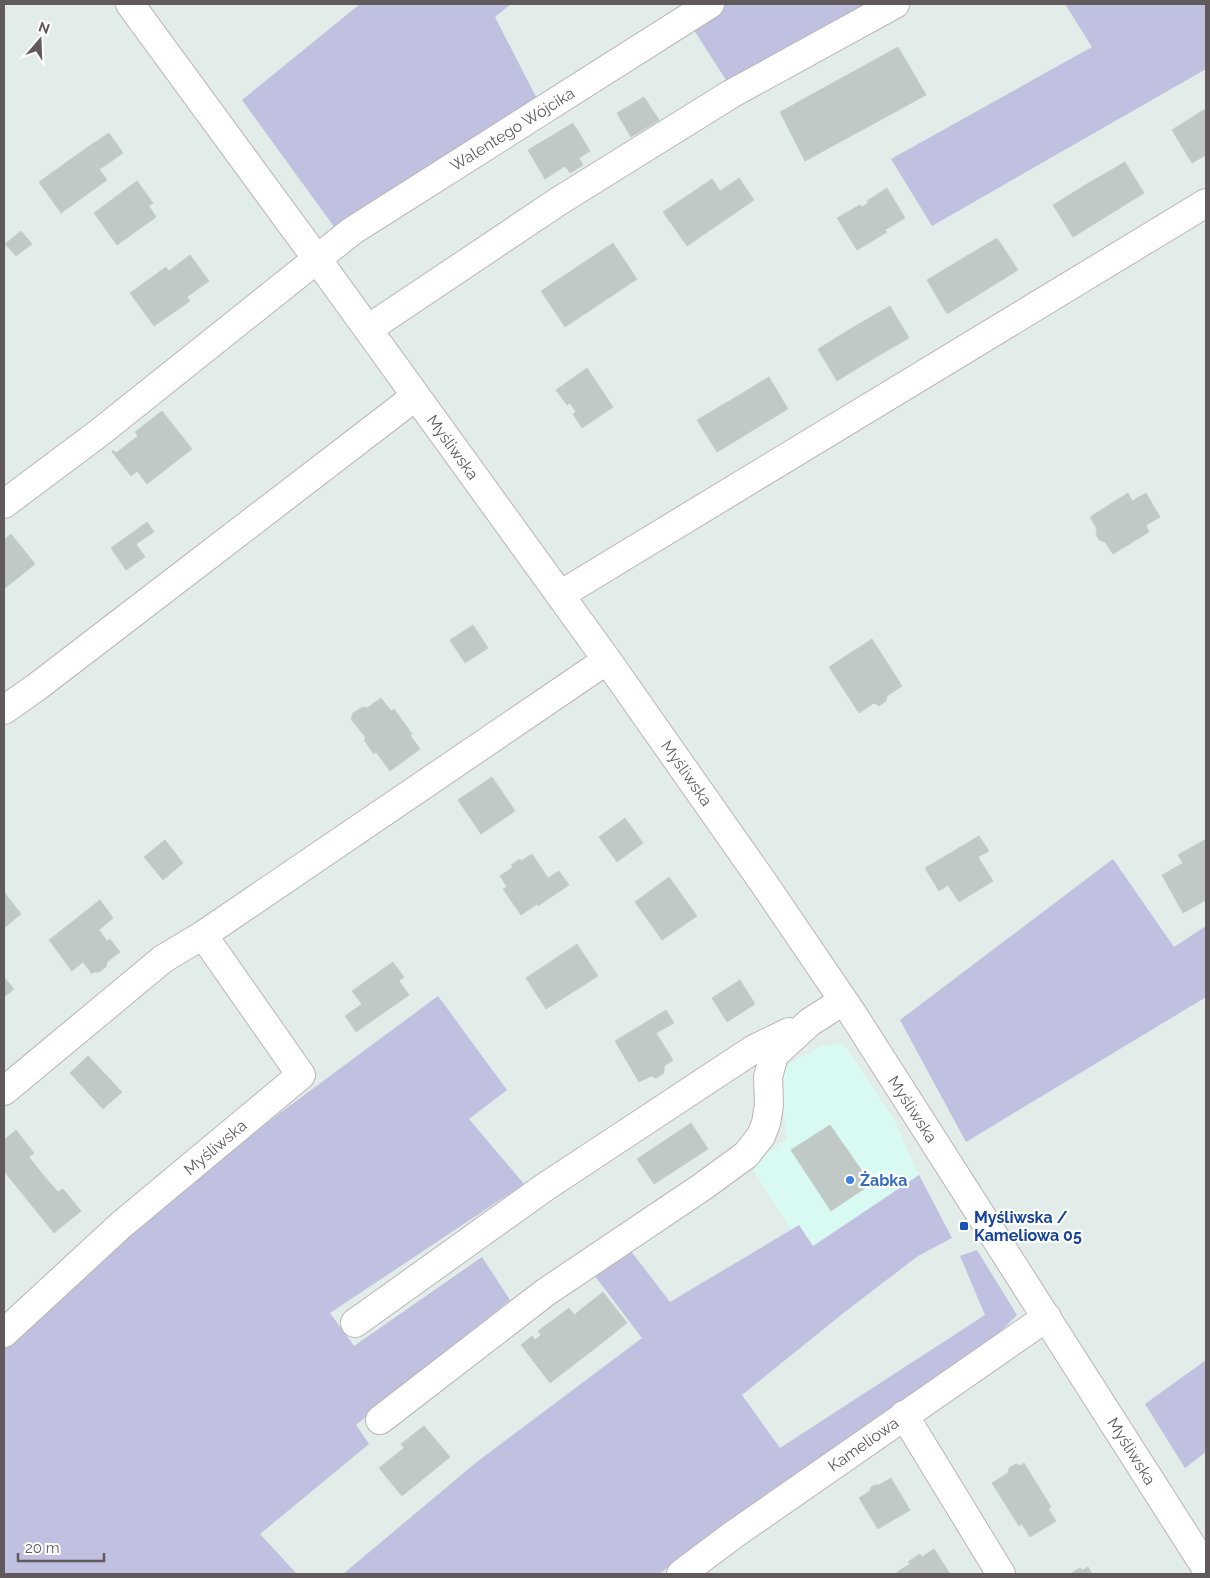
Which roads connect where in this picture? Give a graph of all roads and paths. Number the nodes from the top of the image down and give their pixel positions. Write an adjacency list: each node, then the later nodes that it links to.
1 (130, 4): 5 (street, Myśliwska)
2 (710, 4): 5 (street, Walentego Wójcika)
3 (894, 4): 6 (street)
4 (1206, 203): 9 (street)
5 (317, 259): 6 (street, Myśliwska); 8 (street, Walentego Wójcika)
6 (368, 329): 7 (street, Myśliwska)
7 (416, 396): 9 (street, Myśliwska); 11 (street)
8 (4, 504)
9 (560, 595): 10 (street, Myśliwska)
10 (607, 660): 12 (street); 13 (street, Myśliwska)
11 (4, 710)
12 (203, 935): 15 (street); 18 (street, Myśliwska)
13 (843, 1001): 14 (street); 16 (street, Myśliwska)
14 (810, 1022): 17 (street); 20 (street)
15 (4, 1091)
16 (1047, 1318): 19 (street, Kameliowa); 21 (street, Myśliwska)
17 (355, 1323)
18 (4, 1333)
19 (904, 1415): 22 (street, Kameliowa); 23 (street)
20 (380, 1420)
21 (1206, 1568)
22 (681, 1574)
23 (1001, 1574)

